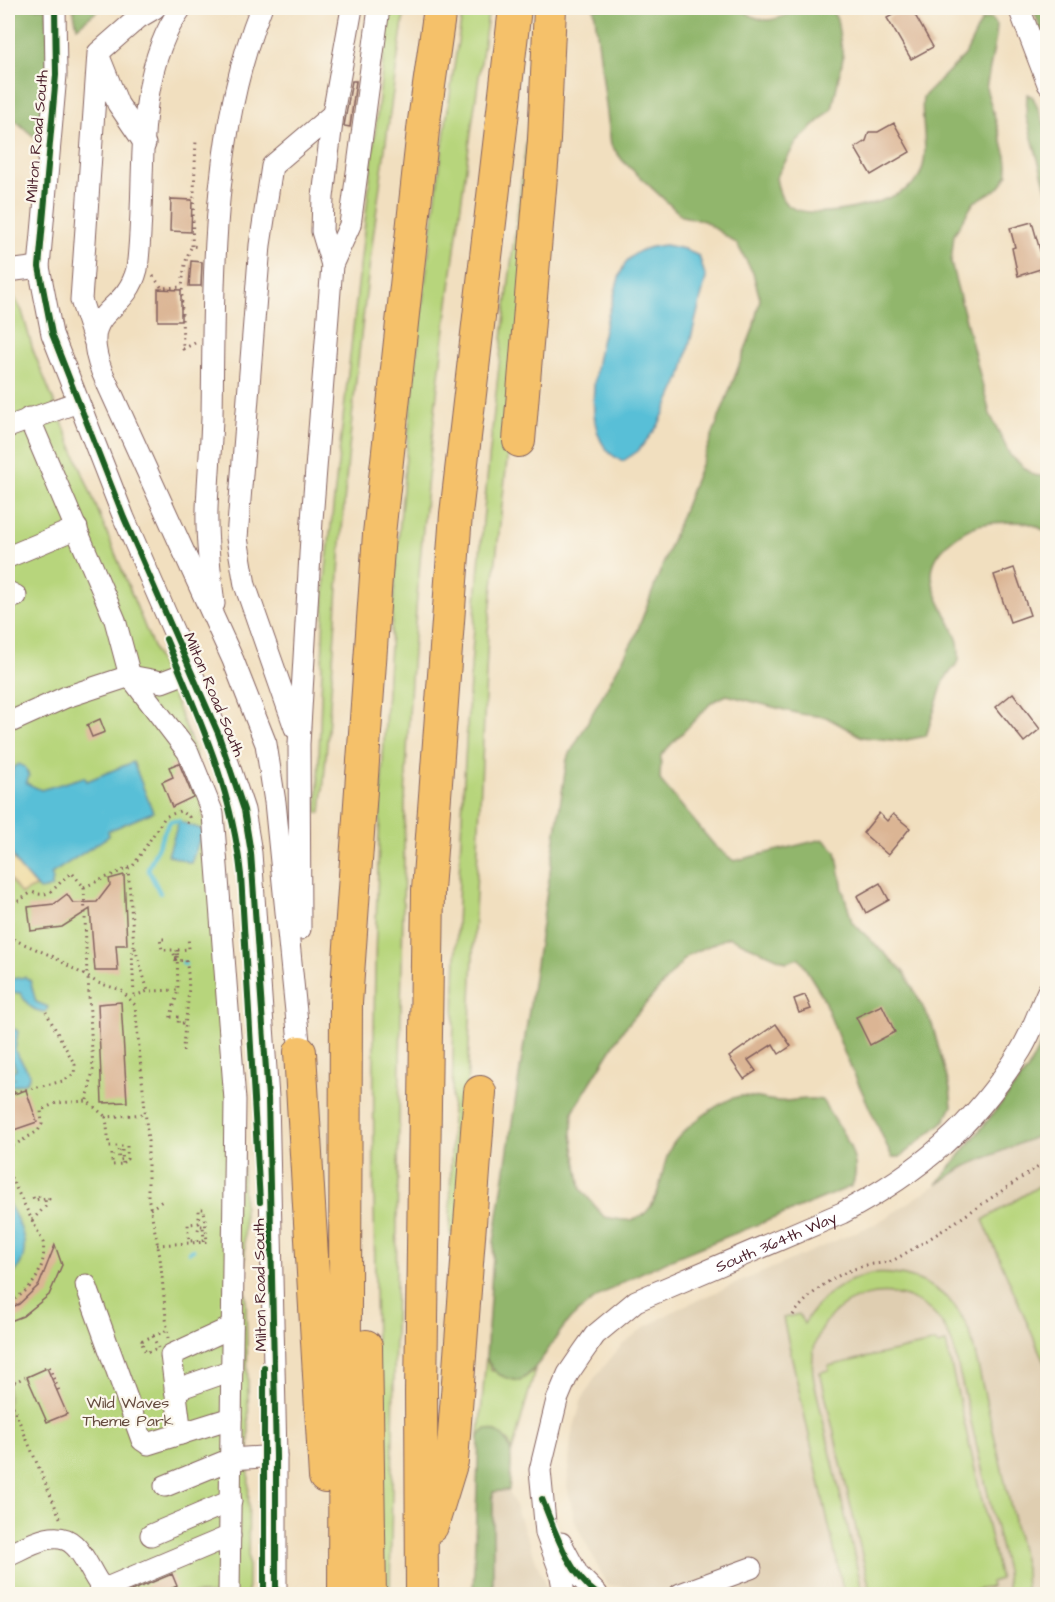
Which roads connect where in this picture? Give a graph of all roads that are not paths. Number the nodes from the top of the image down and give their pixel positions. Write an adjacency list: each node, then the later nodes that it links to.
1 (55, 8): 16 (street, Milton Road South)
2 (155, 8): 11 (street)
3 (181, 8): 14 (street)
4 (261, 8): 25 (street)
5 (352, 8): 13 (street)
6 (379, 8): 15 (street)
7 (440, 8): 31 (highway)
8 (515, 8): 40 (highway)
9 (550, 8): 22 (highway)
10 (1019, 8): 12 (street)
11 (98, 53): 14 (street); 18 (street)
12 (1047, 84)
13 (333, 114): 15 (street); 29 (street)
14 (145, 144): 18 (street)
15 (332, 265): 29 (street)
16 (39, 267): 17 (street); 19 (street, Milton Road South)
17 (8, 271)
18 (94, 340): 25 (street)
19 (78, 402): 20 (street); 26 (street, Milton Road South)
20 (29, 418): 21 (street); 23 (street)
21 (8, 427)
22 (519, 441)
23 (77, 528): 24 (street); 27 (street)
24 (8, 557)
25 (232, 660): 32 (street)
26 (191, 671): 27 (street); 34 (street, Milton Road South)
27 (130, 676): 28 (street); 35 (street)
28 (8, 723)
29 (299, 744): 32 (street)
30 (1047, 991): 46 (street, South 364th Way)
31 (346, 1019): 56 (highway); 57 (highway)
32 (300, 1052): 55 (highway)
33 (480, 1092): 51 (highway)
34 (268, 1098): 35 (street); 43 (street, Milton Road South)
35 (235, 1100): 37 (street)
36 (86, 1285): 42 (street)
37 (232, 1327): 38 (street); 39 (street)
38 (232, 1370): 39 (street); 41 (street)
39 (175, 1389): 42 (street)
40 (422, 1392): 51 (highway); 58 (highway)
41 (231, 1418): 42 (street); 44 (street)
42 (181, 1434)
43 (276, 1456): 44 (street); 54 (street, Milton Road South)
44 (231, 1459): 45 (street); 47 (street)
45 (165, 1486)
46 (542, 1499): 60 (street, South 364th Way); 61 (street, South 364th Way)
47 (231, 1501): 48 (street); 49 (street)
48 (151, 1535)
49 (230, 1536): 50 (street); 53 (street)
50 (8, 1555)
51 (423, 1558): 59 (highway)
52 (751, 1568): 62 (street)
53 (230, 1594)
54 (276, 1594)
55 (332, 1594)
56 (344, 1594)
57 (370, 1594)
58 (403, 1594)
59 (422, 1594)
60 (564, 1594)
61 (597, 1594)
62 (680, 1594)

